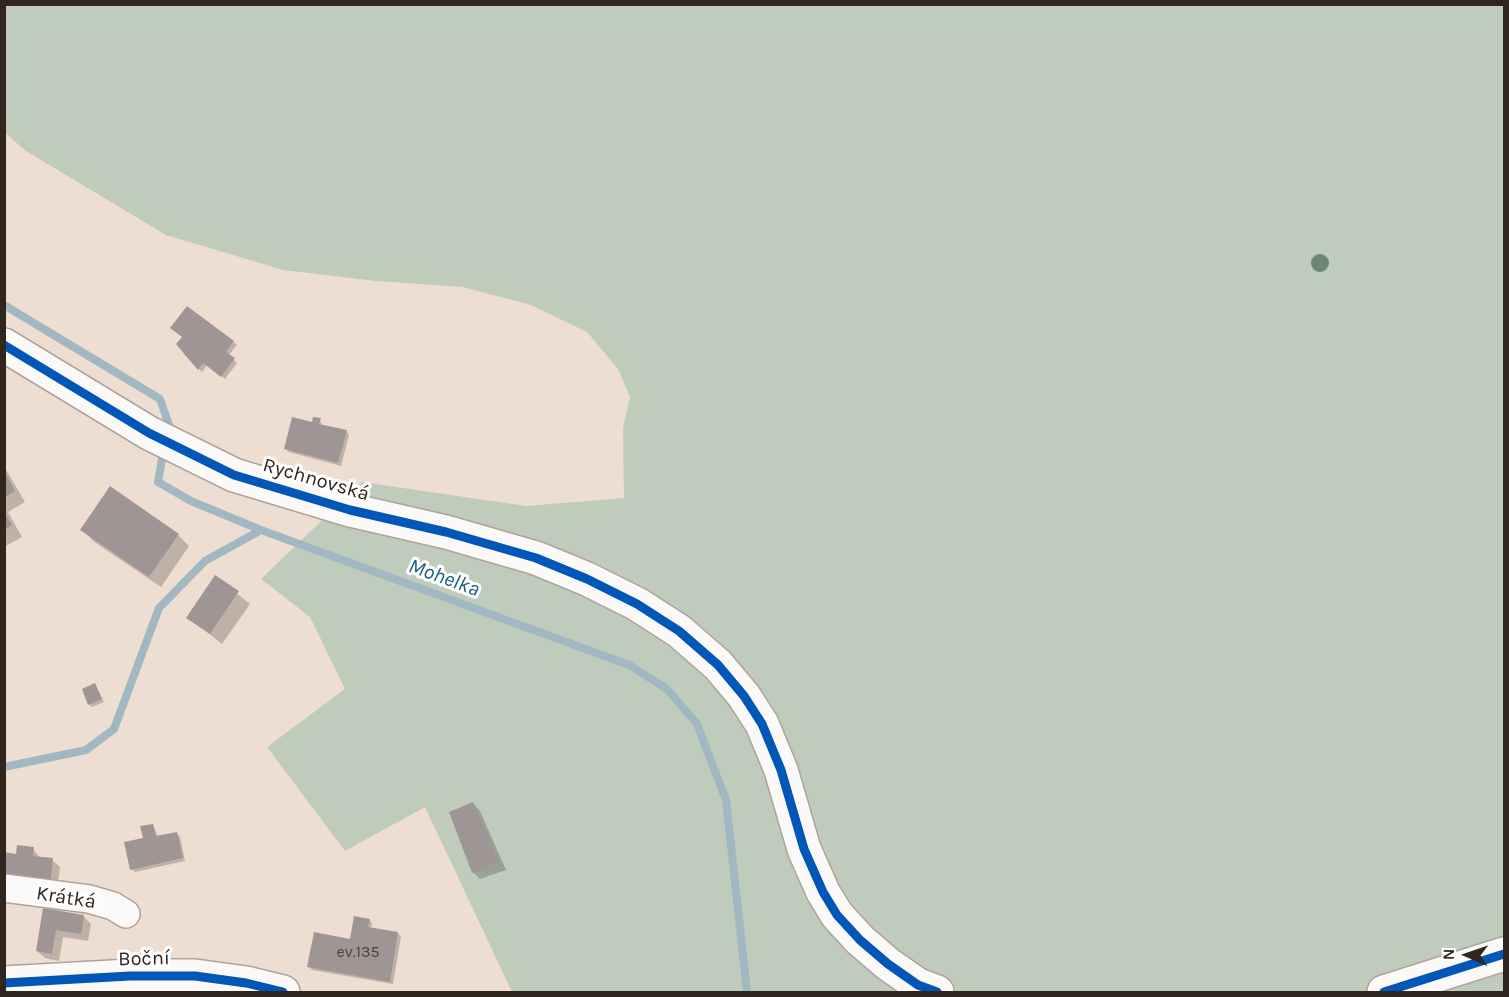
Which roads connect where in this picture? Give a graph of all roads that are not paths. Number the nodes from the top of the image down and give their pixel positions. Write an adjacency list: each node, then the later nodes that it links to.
1 (4, 345): 7 (street, Rychnovská)
2 (4, 888): 3 (street, Krátká)
3 (126, 914)
4 (1504, 954): 8 (street)
5 (4, 983): 6 (street, Boční)
6 (283, 993)
7 (937, 993)
8 (1384, 993)

